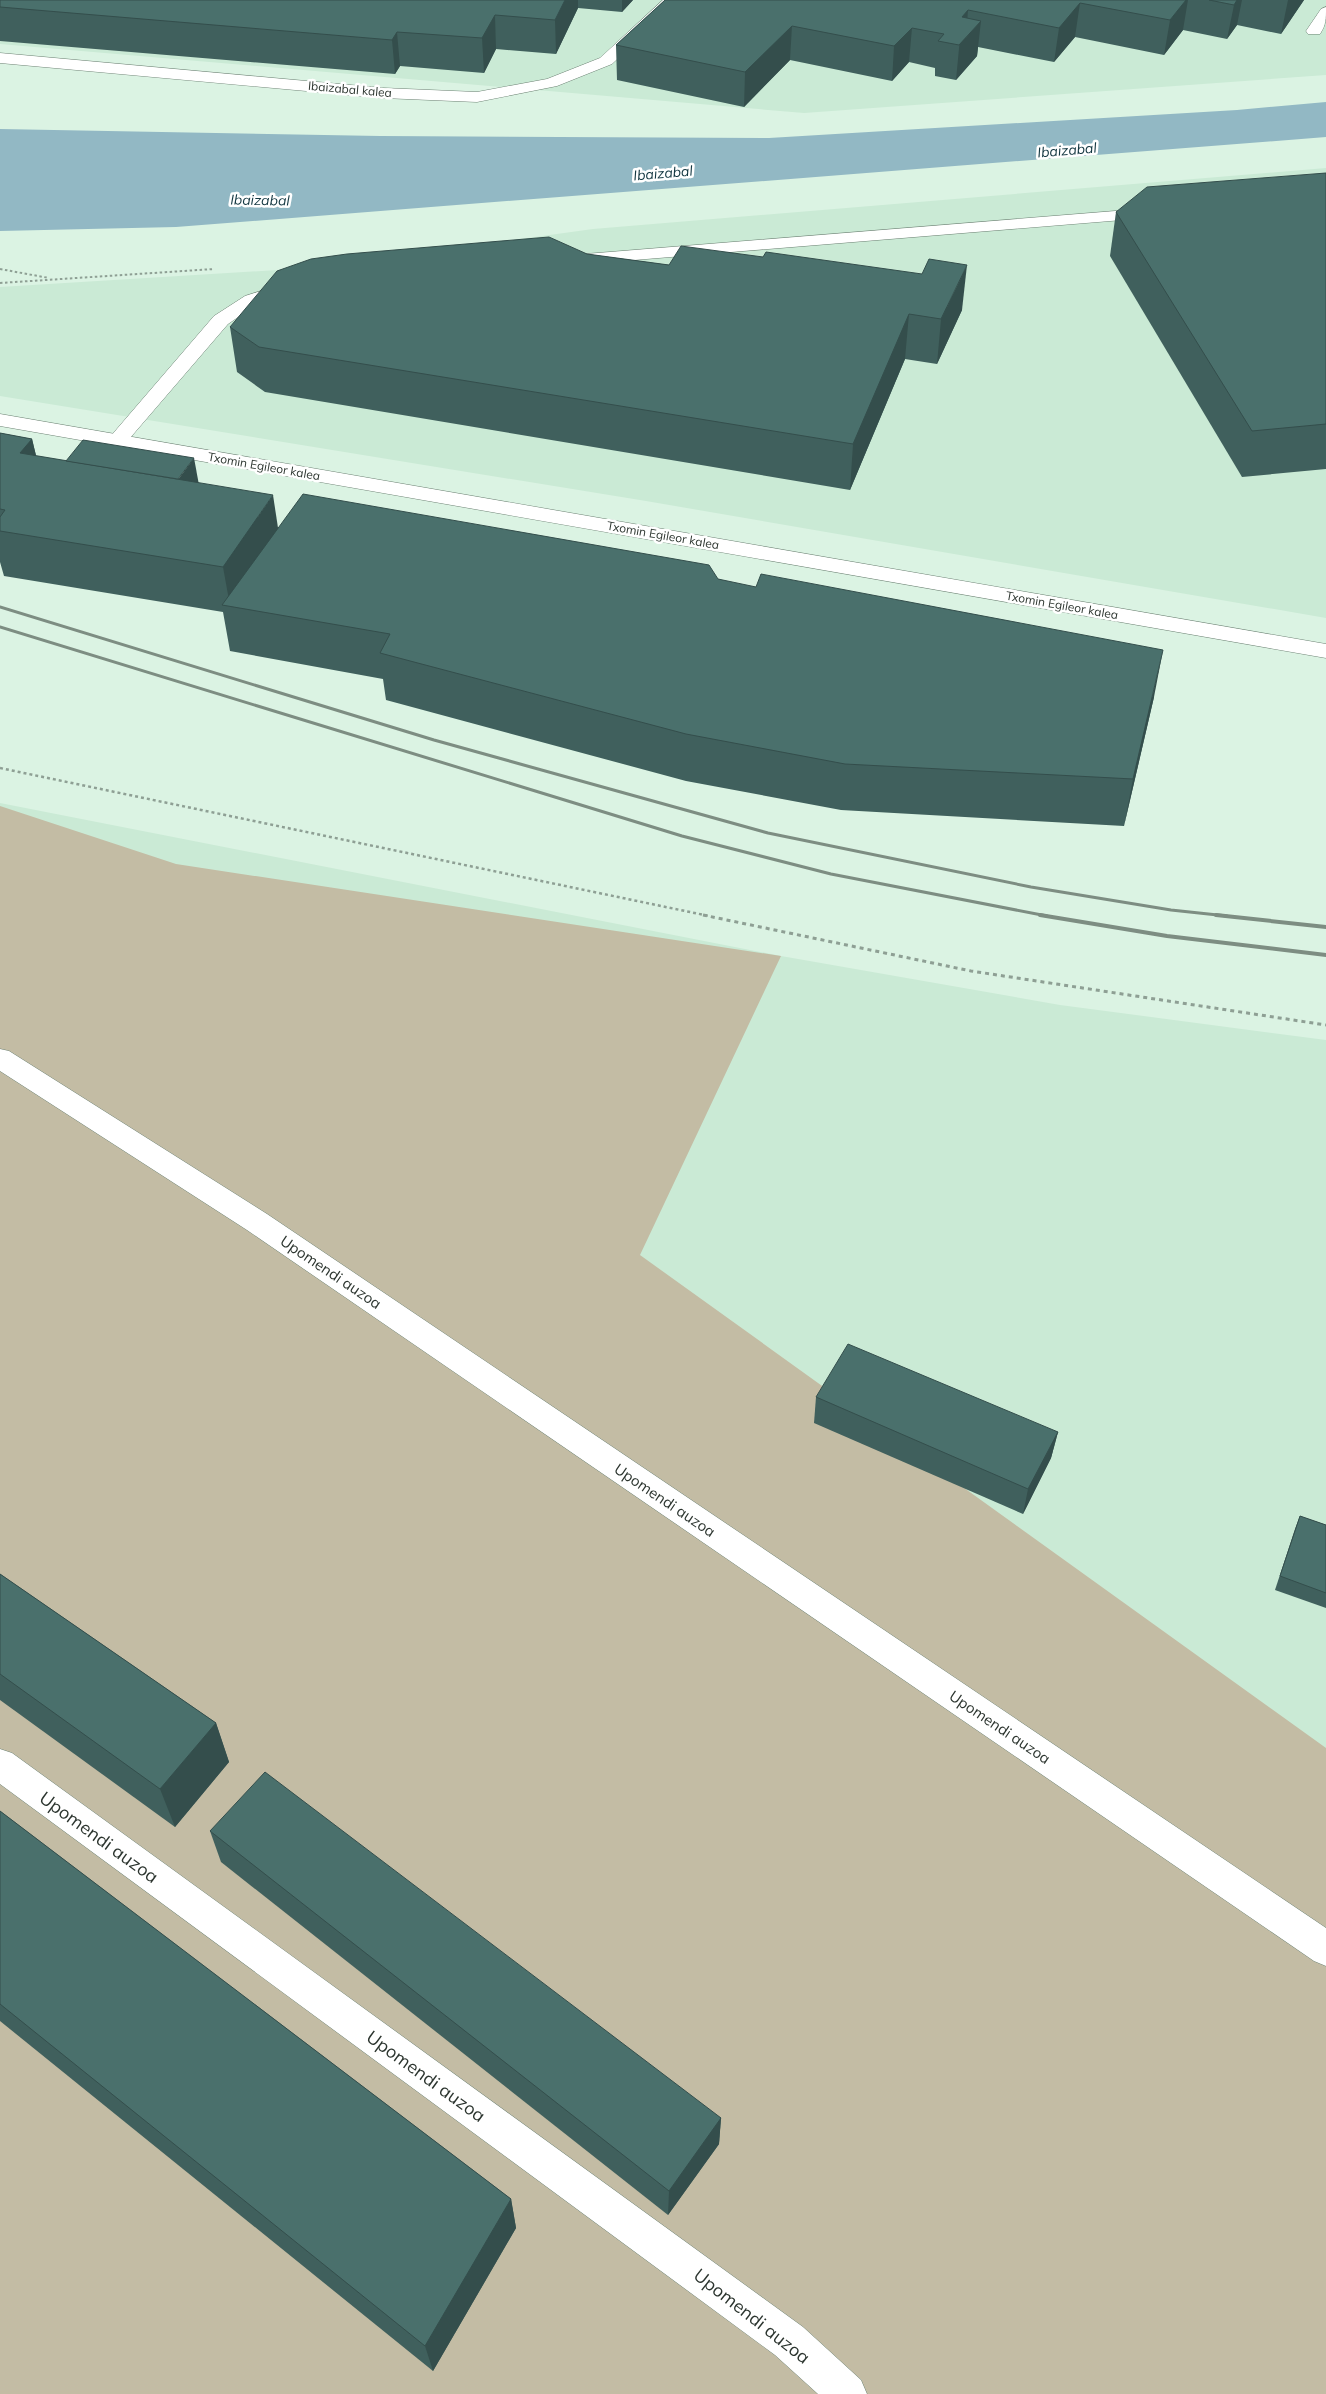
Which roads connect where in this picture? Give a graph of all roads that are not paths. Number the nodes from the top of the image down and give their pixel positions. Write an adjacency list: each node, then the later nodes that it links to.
1 (672, 0): 4 (street, Ibaizabal kalea)
2 (1326, 12): 3 (street)
3 (1314, 31)
4 (0, 58)
5 (1167, 211): 6 (street)
6 (558, 261)
7 (304, 284): 9 (street)
8 (0, 420): 9 (street, Txomin Egileor kalea)
9 (117, 440): 10 (street, Txomin Egileor kalea)
10 (1326, 651)
11 (0, 1058): 13 (street, Upomendi auzoa)
12 (0, 1764): 14 (street, Upomendi auzoa)
13 (1326, 1949)
14 (847, 2394)

